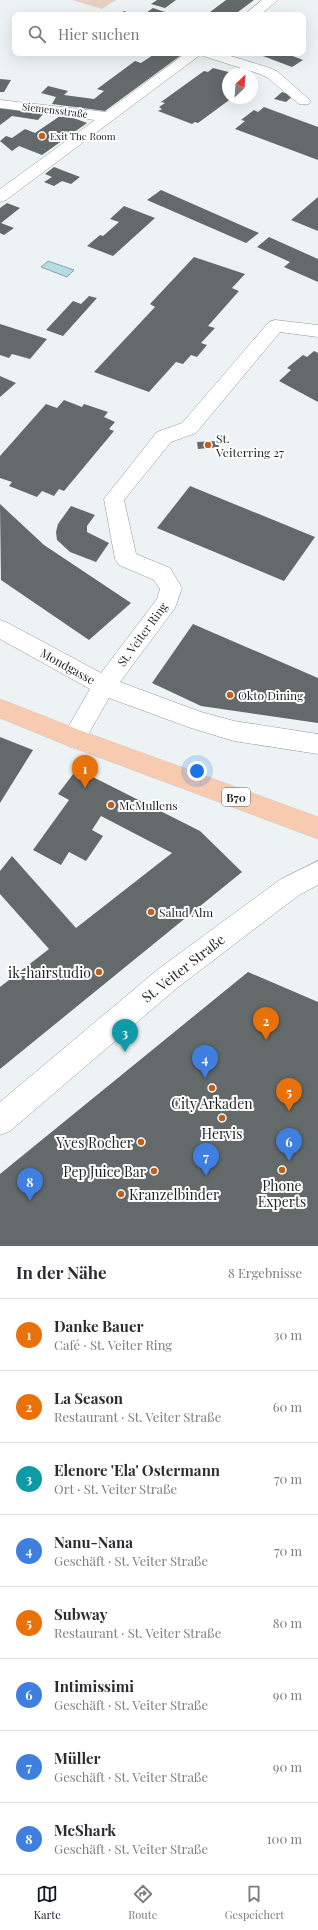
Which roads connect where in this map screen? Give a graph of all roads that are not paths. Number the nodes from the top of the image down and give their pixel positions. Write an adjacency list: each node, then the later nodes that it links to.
1 (272, 0): 2 (street)
2 (256, 12)
3 (191, 56): 7 (street)
4 (215, 56): 5 (street)
5 (304, 101)
6 (0, 104): 7 (street, Siemensstraße)
7 (110, 117): 8 (street)
8 (0, 197)
9 (318, 331): 11 (street, St. Veiter Ring)
10 (0, 629): 11 (street, Mondgasse)
11 (104, 686): 13 (street, Mondgasse); 14 (street)
12 (0, 708): 13 (main road, B70)
13 (74, 738): 15 (main road, B70)
14 (318, 744)
15 (318, 828)
16 (318, 872): 17 (street, St. Veiter Straße)
17 (0, 1121)

